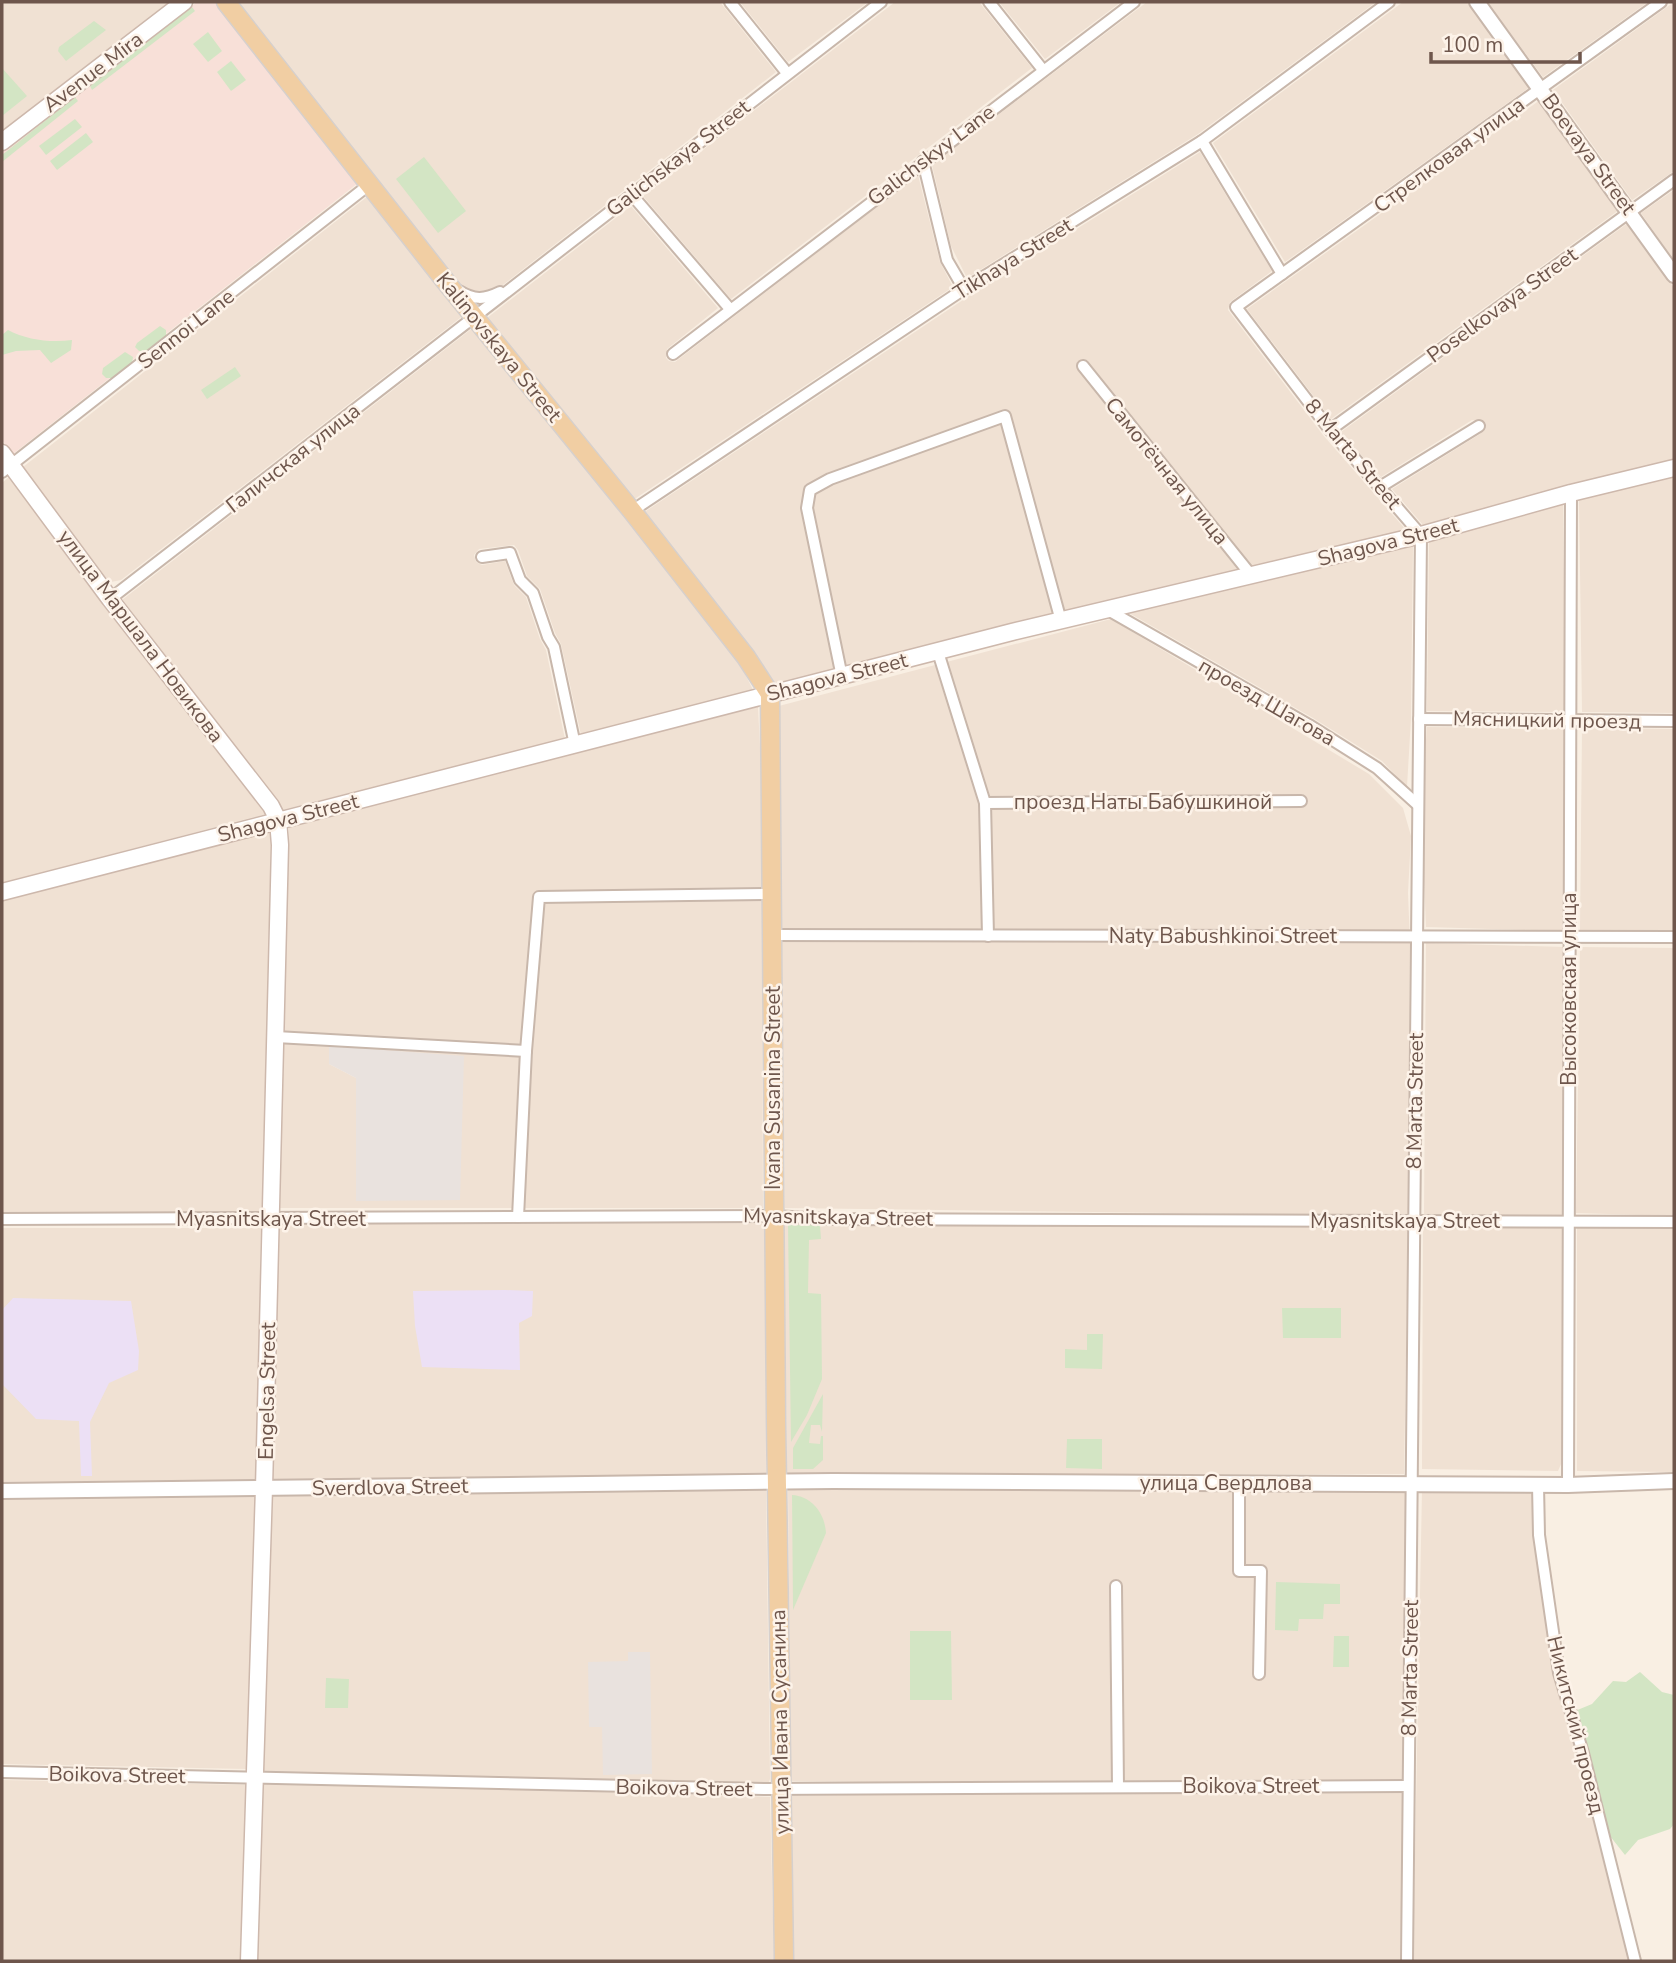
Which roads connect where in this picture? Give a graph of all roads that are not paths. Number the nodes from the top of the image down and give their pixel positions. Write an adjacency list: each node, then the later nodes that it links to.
1 (184, 2): 14 (main road, Avenue Mira)
2 (226, 2): 17 (main road, Kalinovskaya Street)
3 (730, 2): 11 (street)
4 (881, 2): 11 (street, Galichskaya Street)
5 (989, 2): 10 (street)
6 (1134, 2): 10 (street, Galichskyy Lane)
7 (1389, 2): 13 (street, Tikhaya Street)
8 (1477, 2): 12 (street, Boevaya Street)
9 (1661, 2): 12 (street, Стрелковая улица)
10 (1043, 70): 15 (street, Galichskyy Lane)
11 (787, 73): 18 (street, Galichskaya Street)
12 (1542, 89): 19 (street, Boevaya Street); 20 (street, Стрелковая улица)
13 (1202, 141): 20 (street); 24 (street, Tikhaya Street)
14 (2, 142)
15 (923, 161): 24 (street); 26 (street, Galichskyy Lane)
16 (1674, 180): 19 (street, Poselkovaya Street)
17 (370, 184): 22 (main road, Kalinovskaya Street); 32 (street, Sennoi Lane)
18 (632, 195): 23 (street, Galichskaya Street); 26 (street)
19 (1630, 212): 21 (street, Boevaya Street); 31 (street, Poselkovaya Street)
20 (1282, 274): 25 (street, Стрелковая улица)
21 (1674, 275)
22 (446, 282): 23 (street); 27 (main road, Kalinovskaya Street)
23 (514, 285): 27 (street, Galichskaya Street)
24 (964, 289): 36 (street, Tikhaya Street)
25 (1236, 307): 31 (street, 8 Marta Street)
26 (730, 309): 28 (street, Galichskyy Lane)
27 (475, 316): 36 (main road, Kalinovskaya Street); 40 (street, Галичская улица)
28 (673, 354)
29 (1083, 366): 39 (street, Самотёчная улица)
30 (1479, 426): 34 (street)
31 (1329, 430): 34 (street, 8 Marta Street)
32 (5, 463): 40 (main road, улица Маршала Новикова)
33 (1674, 468): 35 (main road, Shagova Street)
34 (1380, 487): 37 (street, 8 Marta Street)
35 (1571, 493): 37 (main road, Shagova Street); 47 (street, Высоковская улица)
36 (632, 511): 45 (main road, Kalinovskaya Street)
37 (1421, 535): 39 (main road, Shagova Street); 46 (street, 8 Marta Street)
38 (482, 557): 49 (street)
39 (1251, 575): 41 (main road, Shagova Street)
40 (110, 599): 53 (main road, улица Маршала Новикова)
41 (1108, 610): 42 (main road, Shagova Street); 52 (street, проезд Шагова)
42 (1061, 621): 43 (main road, Shagova Street); 44 (street)
43 (938, 652): 44 (main road, Shagova Street); 51 (street)
44 (842, 677): 45 (main road, Shagova Street)
45 (770, 694): 49 (main road, Shagova Street); 55 (main road, Ivana Susanina Street)
46 (1419, 719): 47 (street, Мясницкий проезд); 52 (street, 8 Marta Street)
47 (1570, 720): 48 (street, Мясницкий проезд); 59 (street, Высоковская улица)
48 (1674, 721)
49 (575, 745): 53 (main road, Shagova Street)
50 (1301, 801): 51 (street, проезд Наты Бабушкиной)
51 (985, 803): 57 (street)
52 (1419, 805): 58 (street, 8 Marta Street)
53 (278, 820): 54 (main road, Shagova Street); 61 (main road, Engelsa Street)
54 (2, 892)
55 (771, 894): 56 (main road, Ivana Susanina Street); 62 (street)
56 (772, 935): 57 (street, Naty Babushkinoi Street); 63 (main road, Ivana Susanina Street)
57 (988, 936): 58 (street, Naty Babushkinoi Street)
58 (1417, 936): 59 (street, Naty Babushkinoi Street); 67 (street, 8 Marta Street)
59 (1570, 937): 60 (street, Naty Babushkinoi Street); 68 (street, Высоковская улица)
60 (1674, 937)
61 (276, 1037): 62 (street); 66 (main road, Engelsa Street)
62 (527, 1051): 64 (street)
63 (774, 1216): 64 (street, Myasnitskaya Street); 67 (street, Myasnitskaya Street); 71 (main road, Ivana Susanina Street)
64 (518, 1217): 66 (street, Myasnitskaya Street)
65 (2, 1219): 66 (street, Myasnitskaya Street)
66 (271, 1219): 76 (main road, Engelsa Street)
67 (1414, 1221): 68 (street, Myasnitskaya Street); 73 (street, 8 Marta Street)
68 (1569, 1222): 69 (street, Myasnitskaya Street); 75 (street, Высоковская улица)
69 (1674, 1222)
70 (1674, 1481): 75 (street, улица Свердлова)
71 (778, 1483): 72 (street, улица Свердлова); 76 (street, Sverdlova Street); 84 (main road, улица Ивана Сусанина)
72 (1239, 1483): 73 (street, улица Свердлова); 79 (street)
73 (1412, 1485): 74 (street, улица Свердлова); 83 (street, 8 Marta Street)
74 (1538, 1485): 75 (street, улица Свердлова); 88 (street, Никитский проезд)
75 (1568, 1485)
76 (264, 1488): 77 (street, Sverdlova Street); 81 (main road, Engelsa Street)
77 (2, 1491)
78 (1116, 1586): 82 (street)
79 (1259, 1674)
80 (2, 1772): 81 (street, Boikova Street)
81 (254, 1777): 84 (street, Boikova Street); 85 (main road, Engelsa Street)
82 (1118, 1787): 83 (street, Boikova Street); 84 (street, Boikova Street)
83 (1409, 1787): 87 (street, 8 Marta Street)
84 (780, 1789): 86 (main road, улица Ивана Сусанина)
85 (249, 1961)
86 (784, 1961)
87 (1407, 1961)
88 (1636, 1961)

